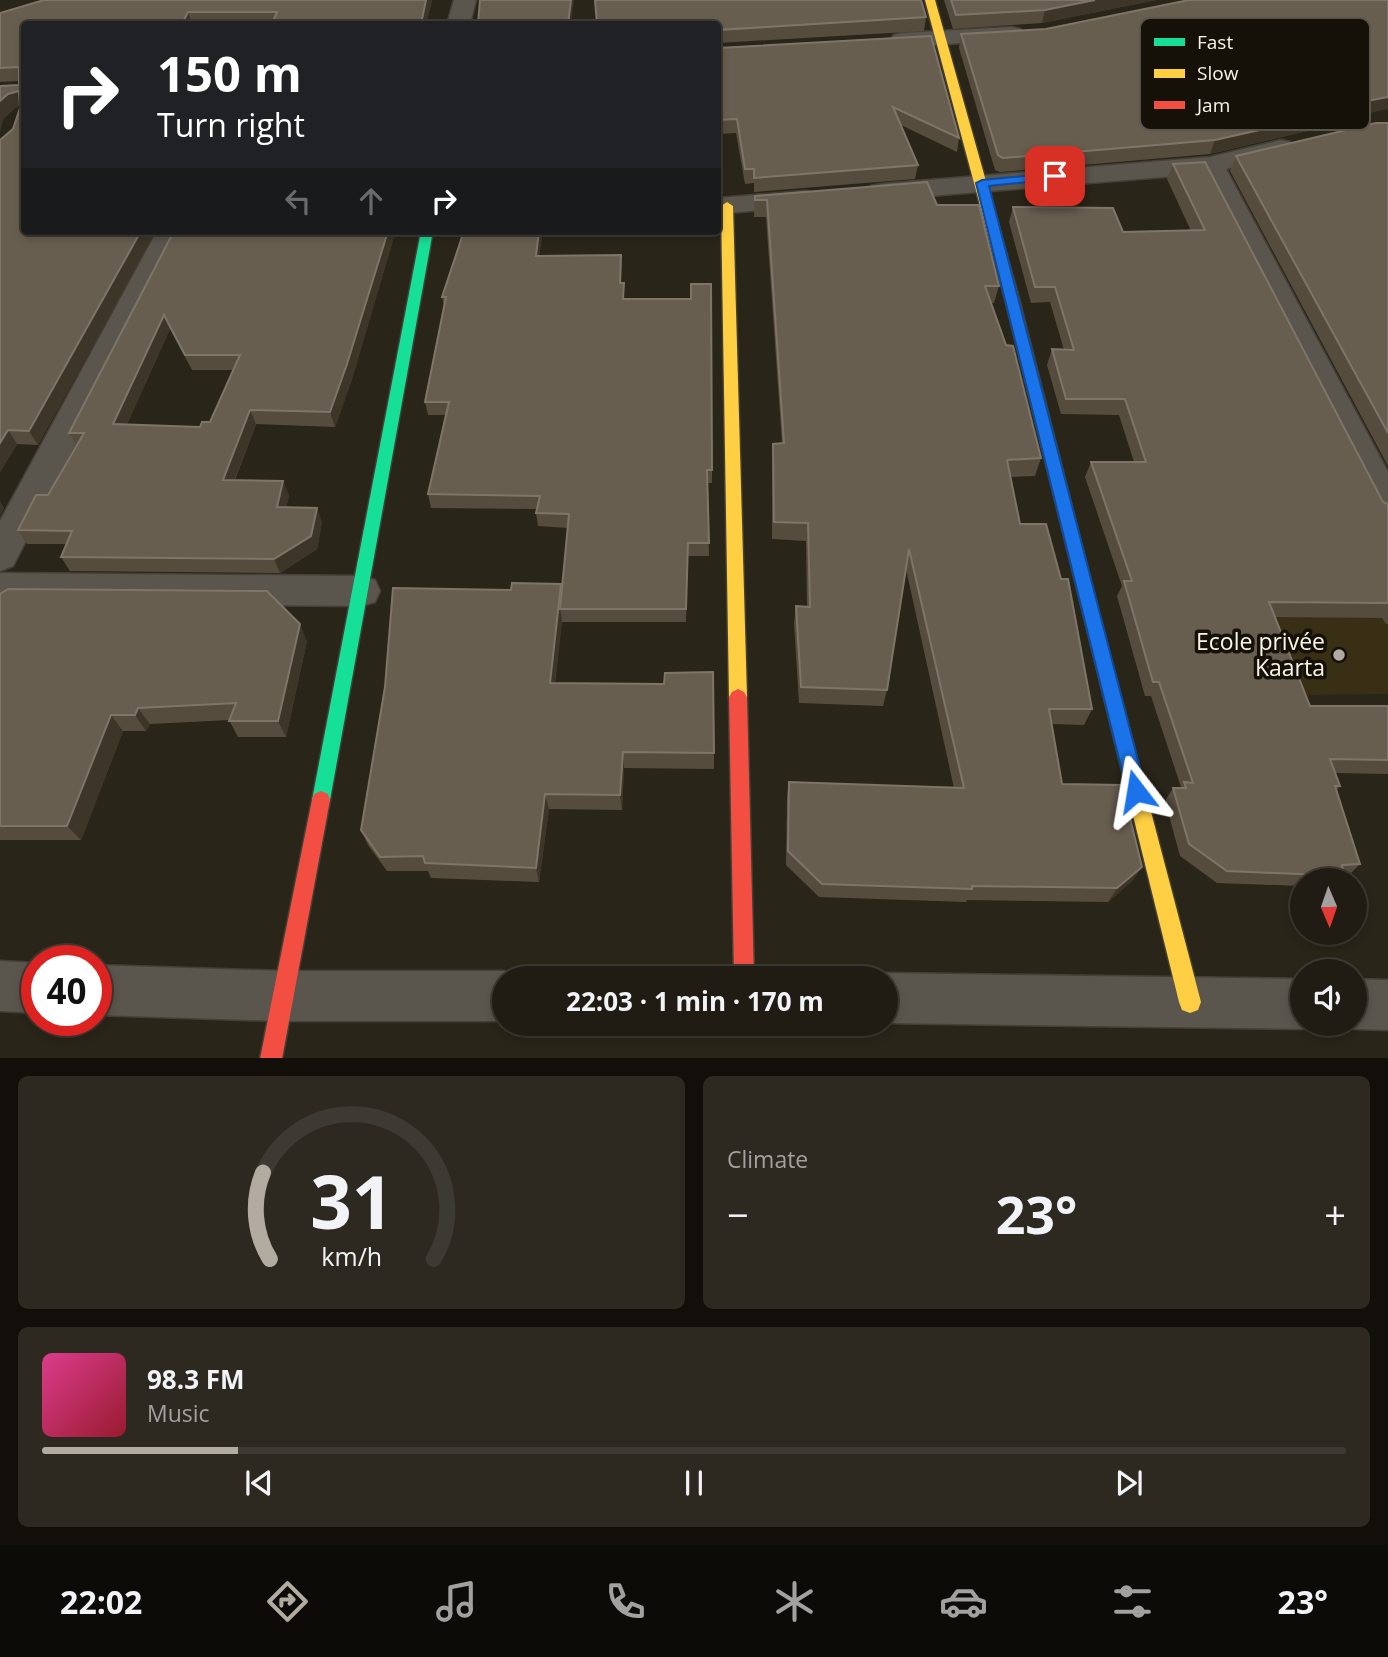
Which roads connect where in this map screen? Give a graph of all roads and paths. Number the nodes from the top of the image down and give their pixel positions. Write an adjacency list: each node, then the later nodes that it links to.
1 (465, 0): 3 (street)
2 (930, 0): 5 (street)
3 (460, 21)
4 (1029, 33): 5 (street)
5 (941, 38): 6 (street); 9 (street)
6 (885, 42)
7 (1312, 141): 8 (street)
8 (1210, 165): 9 (street); 13 (street)
9 (982, 183): 10 (street); 24 (street)
10 (722, 206): 17 (street)
11 (169, 235): 14 (street)
12 (425, 235): 16 (street)
13 (1388, 506)
14 (0, 556)
15 (0, 588): 16 (street)
16 (361, 590): 21 (street)
17 (744, 966)
18 (0, 986): 19 (street)
19 (21, 987)
20 (112, 991): 21 (street)
21 (283, 996): 22 (street); 26 (street)
22 (492, 996)
23 (898, 999): 24 (street)
24 (1190, 1002): 25 (street)
25 (1290, 1004)
26 (271, 1058)

